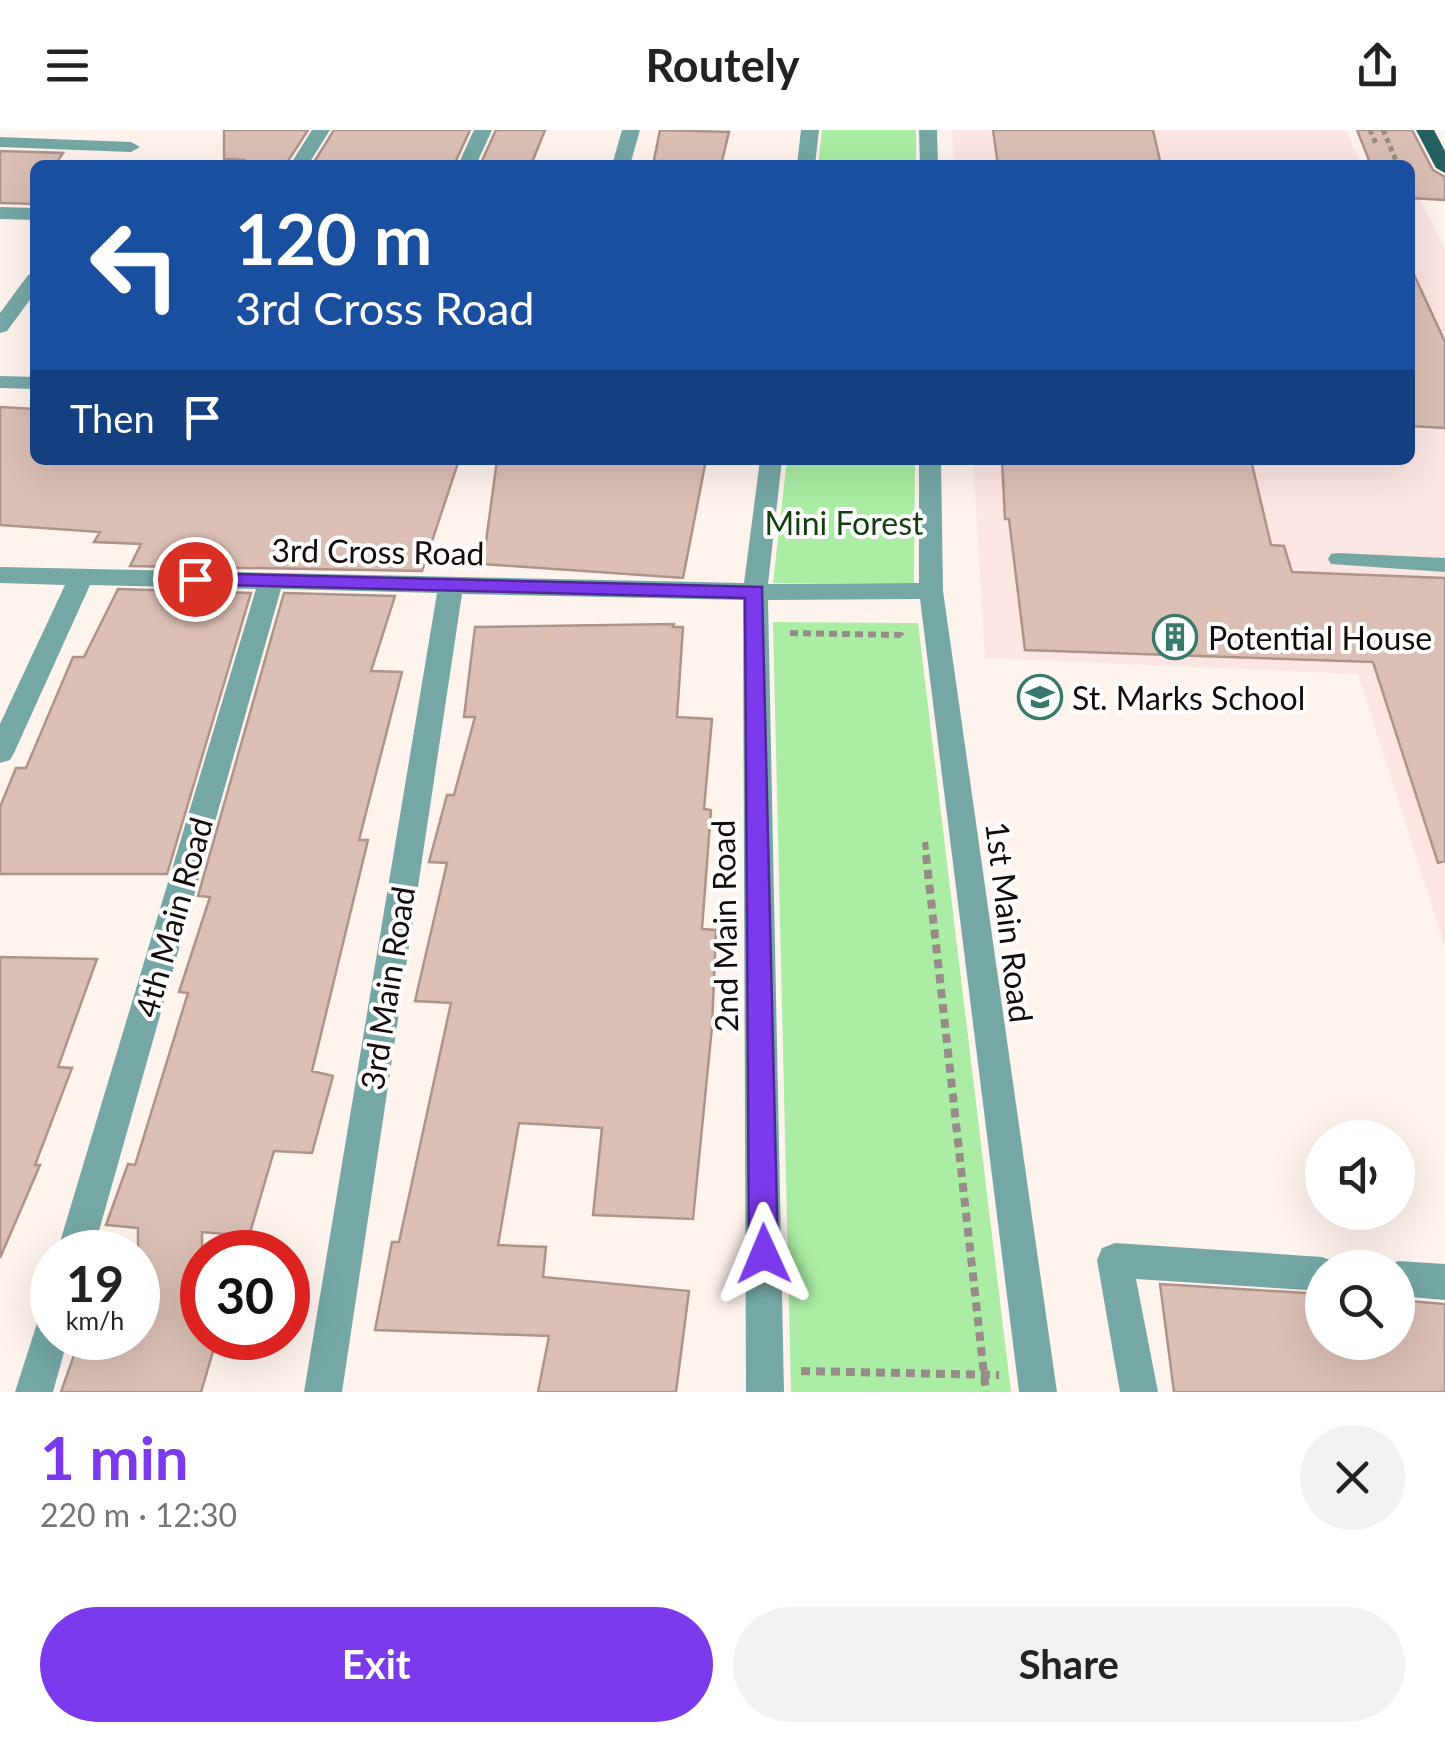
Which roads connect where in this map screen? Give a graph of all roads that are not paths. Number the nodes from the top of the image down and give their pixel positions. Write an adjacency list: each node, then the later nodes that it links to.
1 (143, 130): 9 (street)
2 (321, 130): 11 (street)
3 (484, 130): 12 (street)
4 (631, 130): 13 (street)
5 (810, 130): 14 (street)
6 (928, 130): 15 (street)
7 (1425, 130): 16 (main road)
8 (0, 142): 9 (street)
9 (130, 148): 10 (street)
10 (122, 160)
11 (302, 160)
12 (469, 160)
13 (623, 160)
14 (807, 160)
15 (928, 160)
16 (1445, 168)
17 (0, 213): 18 (street)
18 (30, 214)
19 (30, 286): 20 (street)
20 (0, 289)
21 (30, 289): 22 (street)
22 (0, 327)
23 (0, 382): 24 (street)
24 (30, 383)
25 (770, 465): 34 (street, 2nd Main Road)
26 (930, 465): 33 (street, 1st Main Road)
27 (1338, 559): 28 (lane)
28 (1445, 565)
29 (0, 575): 30 (street, 3rd Cross Road)
30 (81, 577): 31 (street, 3rd Cross Road); 35 (street)
31 (271, 581): 32 (street, 3rd Cross Road); 36 (street, 4th Main Road)
32 (451, 585): 34 (street, 3rd Cross Road); 44 (street, 3rd Main Road)
33 (931, 591): 34 (street, 3rd Cross Road); 42 (street, 1st Main Road)
34 (755, 592): 41 (street, 2nd Main Road)
35 (0, 753)
36 (81, 1230)
37 (1305, 1273): 45 (street)
38 (1415, 1280): 39 (street)
39 (1445, 1282)
40 (43, 1360): 43 (street)
41 (765, 1381)
42 (1037, 1384)
43 (34, 1392)
44 (323, 1392)
45 (1139, 1392)

